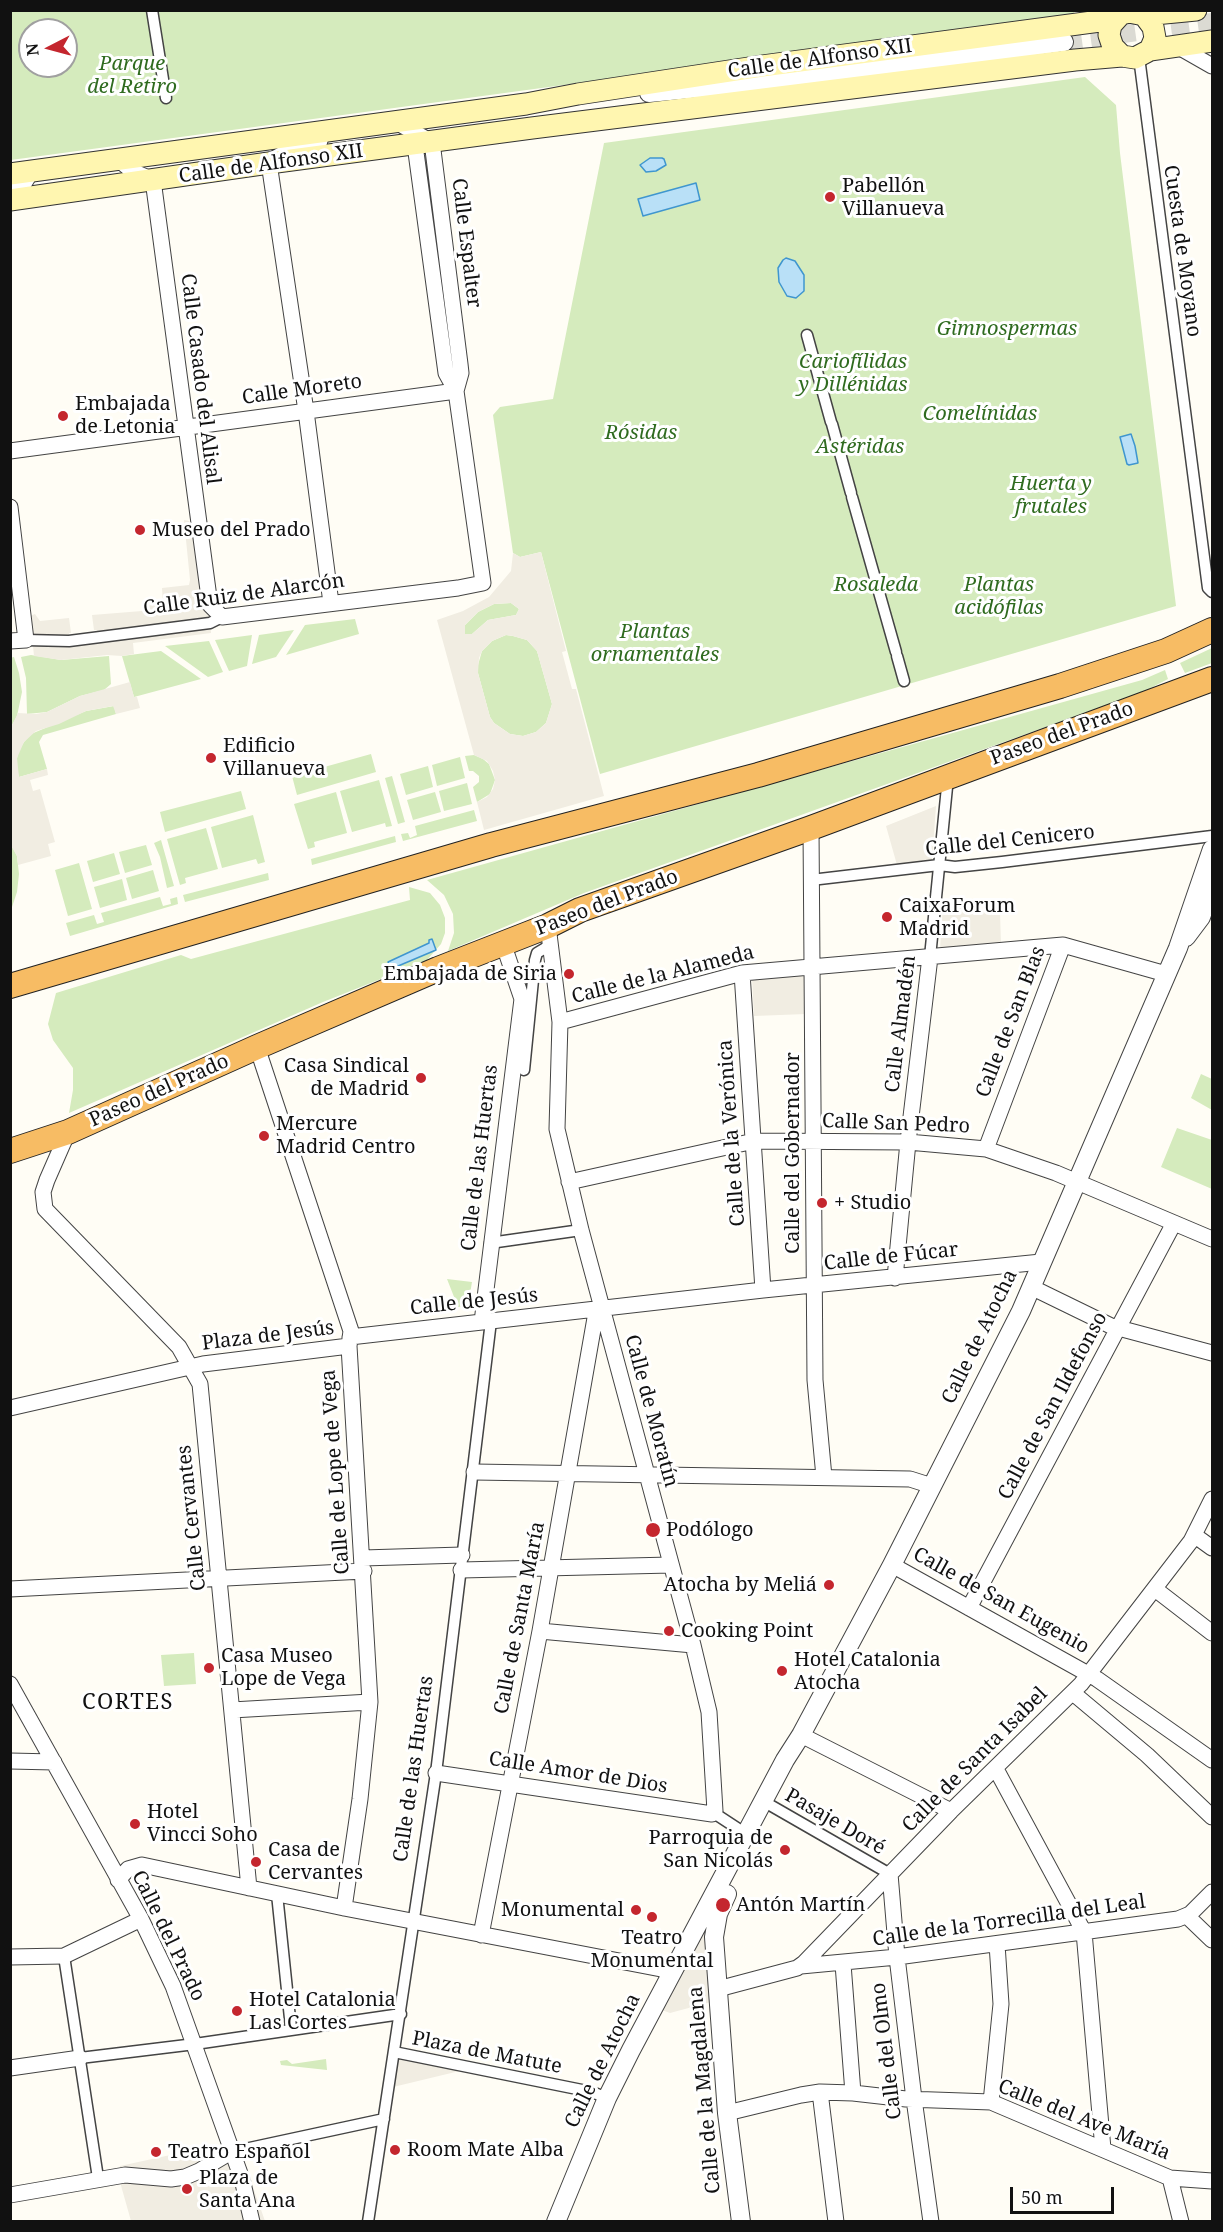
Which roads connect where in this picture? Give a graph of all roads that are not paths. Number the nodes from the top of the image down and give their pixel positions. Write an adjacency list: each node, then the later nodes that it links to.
1 (152, 10): 11 (street)
2 (1196, 10): 3 (main road, Calle de Alfonso XII)
3 (1173, 11): 4 (main road, Calle de Alfonso XII)
4 (1129, 14): 8 (main road); 8 (main road); 12 (main road, Calle de Alfonso XII)
5 (1212, 41): 7 (main road, Calle de Alfonso XII)
6 (1064, 42): 10 (street, Calle de Alfonso XII)
7 (1177, 46): 8 (main road, Calle de Alfonso XII); 9 (street)
8 (1137, 54): 14 (main road, Calle de Alfonso XII); 30 (street, Cuesta de Moyano)
9 (1212, 66)
10 (802, 78): 12 (street, Calle de Alfonso XII); 14 (street, Calle de Alfonso XII)
11 (166, 98)
12 (525, 104): 13 (main road, Calle de Alfonso XII)
13 (394, 121): 15 (main road, Calle de Alfonso XII); 16 (street)
14 (532, 128): 16 (main road, Calle de Alfonso XII)
15 (321, 132): 17 (main road, Calle de Alfonso XII); 18 (street)
16 (424, 144): 18 (main road, Calle de Alfonso XII); 24 (street, Calle Espalter)
17 (119, 160): 19 (main road, Calle de Alfonso XII); 20 (street)
18 (269, 163): 20 (main road, Calle de Alfonso XII); 25 (street)
19 (20, 172): 21 (street)
20 (153, 180): 22 (main road, Calle de Alfonso XII); 26 (street, Calle Casado del Alisal)
21 (10, 186)
22 (10, 200)
23 (807, 335): 35 (street)
24 (456, 391): 25 (street, Calle Moreto); 29 (street, Calle Espalter)
25 (306, 411): 26 (street, Calle Moreto); 31 (street)
26 (186, 427): 27 (street, Calle Moreto); 32 (street, Calle Casado del Alisal)
27 (10, 451)
28 (10, 507): 34 (street)
29 (483, 583): 31 (street, Calle Ruiz de Alarcón)
30 (1212, 592)
31 (331, 603): 32 (street, Calle Ruiz de Alarcón)
32 (222, 616): 34 (street, Calle Ruiz de Alarcón)
33 (1212, 630): 52 (highway)
34 (18, 640)
35 (904, 681)
36 (1208, 683): 37 (highway, Paseo del Prado)
37 (948, 776): 38 (highway, Paseo del Prado); 41 (street, Calle Almadén)
38 (811, 828): 42 (street, Calle del Gobernador); 44 (highway, Paseo del Prado)
39 (1212, 836): 41 (street, Calle del Cenicero)
40 (1212, 849): 47 (street, Calle de Atocha)
41 (939, 865): 42 (street, Calle del Cenicero); 48 (street, Calle Almadén)
42 (811, 880): 49 (street, Calle del Gobernador)
43 (1212, 887): 47 (street, Calle de Atocha)
44 (547, 937): 45 (highway, Paseo del Prado); 53 (street, Calle de Moratín); 55 (street)
45 (503, 943): 54 (highway, Paseo del Prado); 67 (street, Calle de las Huertas)
46 (1063, 945): 48 (street, Calle de la Alameda); 51 (street, Calle de la Alameda); 60 (street, Calle de San Blas)
47 (1178, 948): 51 (street, Calle de Atocha)
48 (930, 957): 49 (street, Calle de la Alameda); 59 (street, Calle Almadén)
49 (812, 967): 50 (street, Calle de la Alameda); 58 (street, Calle del Gobernador)
50 (742, 973): 53 (street, Calle de la Alameda); 57 (street, Calle de la Verónica)
51 (1166, 974): 63 (street, Calle de Atocha)
52 (10, 986)
53 (560, 1022): 62 (street, Calle de Moratín)
54 (257, 1047): 56 (highway, Paseo del Prado); 76 (street, Calle de Lope de Vega)
55 (524, 1070)
56 (68, 1132): 61 (highway, Paseo del Prado); 78 (street, Calle Cervantes)
57 (754, 1141): 58 (street, Calle San Pedro); 62 (street, Calle San Pedro); 72 (street, Calle de la Verónica)
58 (814, 1142): 59 (street, Calle San Pedro); 70 (street, Calle del Gobernador)
59 (908, 1142): 60 (street, Calle San Pedro); 69 (street, Calle Almadén)
60 (986, 1149): 63 (street, Calle San Pedro)
61 (10, 1151)
62 (569, 1182): 65 (street, Calle de Moratín)
63 (1076, 1182): 64 (street, Calle San Pedro); 68 (street, Calle de Atocha)
64 (1174, 1223): 66 (street, Calle San Pedro); 75 (street, Calle de San Ildefonso)
65 (580, 1230): 67 (street); 73 (street, Calle de Moratín)
66 (1212, 1239)
67 (490, 1243): 74 (street, Calle de las Huertas)
68 (1041, 1262): 69 (street, Calle de Fúcar); 71 (street, Calle de Atocha)
69 (895, 1278): 70 (street, Calle de Fúcar)
70 (814, 1286): 72 (street, Calle de Fúcar); 83 (street, Calle del Gobernador)
71 (1031, 1287): 75 (street); 84 (street, Calle de Atocha)
72 (763, 1290): 73 (street, Calle de Fúcar)
73 (602, 1310): 74 (street, Calle de Jesús); 81 (street, Calle de Santa María); 82 (street, Calle de Moratín)
74 (486, 1321): 76 (street, Calle de Jesús); 80 (street, Calle de las Huertas)
75 (1119, 1328): 77 (street); 96 (street, Calle de San Ildefonso)
76 (350, 1342): 78 (street, Plaza de Jesús); 89 (street, Calle de Lope de Vega)
77 (1212, 1353)
78 (192, 1367): 79 (street, Plaza de Jesús); 93 (street, Calle Cervantes)
79 (10, 1408)
80 (474, 1472): 81 (street); 88 (street, Calle de las Huertas)
81 (569, 1473): 82 (street); 92 (street, Calle de Santa María)
82 (646, 1476): 83 (street); 90 (street, Calle de Moratín)
83 (824, 1477): 84 (street)
84 (932, 1486): 91 (street, Calle de Atocha)
85 (1212, 1499): 86 (street, Calle de Santa Isabel)
86 (1194, 1535): 87 (street); 95 (street, Calle de Santa Isabel)
87 (1212, 1548)
88 (462, 1562): 89 (street); 92 (street); 110 (street, Calle de las Huertas)
89 (363, 1565): 93 (street); 103 (street, Calle de Lope de Vega)
90 (670, 1565): 92 (street); 99 (street, Calle de Moratín)
91 (892, 1565): 96 (street, Calle de San Eugenio); 105 (street, Calle de Atocha)
92 (551, 1568): 97 (street, Calle de Santa María)
93 (220, 1579): 94 (street); 104 (street, Calle Cervantes)
94 (10, 1589)
95 (1155, 1589): 98 (street); 100 (street, Calle de Santa Isabel)
96 (969, 1608): 100 (street, Calle de San Eugenio)
97 (540, 1632): 99 (street); 111 (street, Calle de Santa María)
98 (1212, 1633)
99 (693, 1645): 114 (street, Calle de Moratín)
100 (1089, 1674): 102 (street, Calle de Santa Isabel); 106 (street, Calle de San Eugenio)
101 (10, 1683): 108 (street, Calle del Prado)
102 (1072, 1693): 109 (street, Calle de Santa Isabel); 115 (street)
103 (370, 1702): 104 (street); 122 (street, Calle de Lope de Vega)
104 (232, 1710): 119 (street, Calle Cervantes)
105 (801, 1735): 112 (street, Calle de Atocha); 113 (street)
106 (1212, 1760)
107 (10, 1761): 108 (street)
108 (54, 1762): 118 (street, Calle del Prado)
109 (996, 1769): 113 (street, Calle de Santa Isabel); 127 (street)
110 (436, 1773): 111 (street, Calle Amor de Dios); 126 (street, Calle de las Huertas)
111 (510, 1784): 114 (street, Calle Amor de Dios); 128 (street, Calle de Santa María)
112 (767, 1804): 116 (street, Calle de Atocha); 117 (street, Pasaje Doré); 125 (street, Calle de Atocha)
113 (951, 1811): 117 (street, Calle de Santa Isabel)
114 (715, 1812): 116 (street, Calle Amor de Dios)
115 (1212, 1817)
116 (746, 1834): 136 (street, Calle de Atocha)
117 (890, 1874): 133 (street, Calle del Olmo); 135 (street, Calle de Santa Isabel)
118 (118, 1880): 119 (street); 124 (street, Calle del Prado)
119 (249, 1888): 121 (street)
120 (1212, 1892): 123 (street)
121 (277, 1894): 122 (street); 139 (street)
122 (344, 1908): 126 (street)
123 (1187, 1916): 127 (street, Calle de la Torrecilla del Leal); 129 (street)
124 (141, 1919): 131 (street); 140 (street, Calle del Prado)
125 (717, 1919): 137 (street, Calle de la Magdalena)
126 (414, 1921): 128 (street); 138 (street, Calle de las Huertas)
127 (1084, 1932): 130 (street, Calle de la Torrecilla del Leal); 151 (street)
128 (481, 1935): 136 (street)
129 (1212, 1940)
130 (997, 1944): 133 (street, Calle de la Torrecilla del Leal); 148 (street)
131 (64, 1956): 132 (street); 142 (street)
132 (10, 1957)
133 (897, 1957): 134 (street, Calle de la Torrecilla del Leal); 147 (street, Calle del Olmo)
134 (843, 1964): 135 (street, Calle de la Torrecilla del Leal); 145 (street)
135 (801, 1966): 137 (street)
136 (672, 1974): 146 (street, Calle de Atocha)
137 (718, 1989): 149 (street, Calle de la Magdalena)
138 (401, 2014): 139 (street); 141 (street, Calle de las Huertas)
139 (291, 2028): 140 (street)
140 (195, 2044): 142 (street); 152 (street, Calle del Prado)
141 (394, 2052): 146 (street, Plaza de Matute); 150 (street, Calle de las Huertas)
142 (80, 2058): 143 (street); 153 (street)
143 (10, 2068)
144 (820, 2092): 145 (street, Calle del Ave María); 149 (street, Calle del Ave María); 161 (street)
145 (853, 2093): 147 (street, Calle del Ave María)
146 (608, 2098): 159 (street, Calle de Atocha)
147 (914, 2099): 148 (street, Calle del Ave María); 162 (street, Calle del Olmo)
148 (991, 2102): 151 (street, Calle del Ave María)
149 (727, 2113): 160 (street, Calle de la Magdalena)
150 (384, 2119): 152 (street); 158 (street, Calle de las Huertas)
151 (1103, 2149): 154 (street, Calle del Ave María)
152 (231, 2152): 153 (street); 157 (street, Calle del Prado)
153 (98, 2178): 156 (street)
154 (1170, 2178): 155 (street, Calle del Ave María); 163 (street)
155 (1212, 2181)
156 (10, 2195)
157 (252, 2222)
158 (368, 2222)
159 (556, 2222)
160 (741, 2222)
161 (836, 2222)
162 (931, 2222)
163 (1180, 2222)

